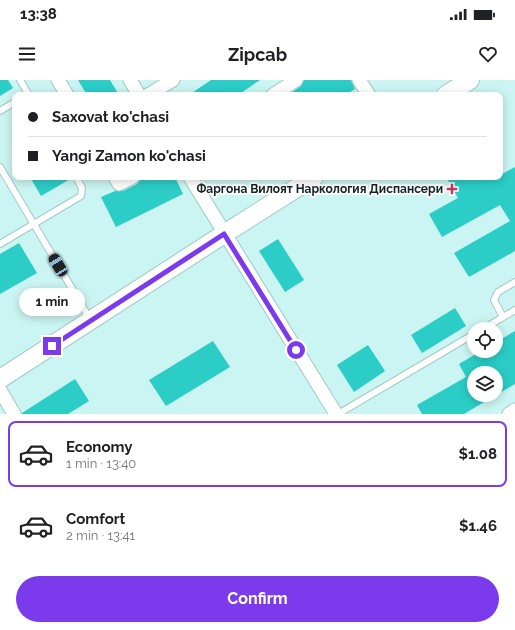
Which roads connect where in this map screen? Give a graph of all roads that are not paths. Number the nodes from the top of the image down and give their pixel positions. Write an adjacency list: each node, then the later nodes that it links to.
1 (20, 80): 8 (lane)
2 (58, 80): 9 (street)
3 (130, 80): 10 (street)
4 (173, 80): 11 (street)
5 (296, 80): 12 (street)
6 (359, 80): 13 (street)
7 (470, 80): 14 (street)
8 (26, 92)
9 (65, 92)
10 (137, 92)
11 (153, 92)
12 (277, 92)
13 (367, 92)
14 (451, 92)
15 (12, 104): 16 (lane)
16 (0, 111)
17 (0, 167): 23 (lane)
18 (78, 180): 23 (lane)
19 (117, 180): 20 (street)
20 (127, 180)
21 (192, 180): 24 (street)
22 (309, 180): 24 (street)
23 (34, 224): 25 (lane); 29 (lane)
24 (224, 234): 29 (street); 36 (street)
25 (0, 244)
26 (515, 282): 28 (lane)
27 (515, 310): 28 (lane)
28 (503, 318): 30 (lane)
29 (91, 320): 32 (street)
30 (496, 322)
31 (467, 338): 36 (lane)
32 (0, 380)
33 (0, 390): 35 (street)
34 (515, 410): 37 (street)
35 (14, 414)
36 (337, 414)
37 (509, 414)

